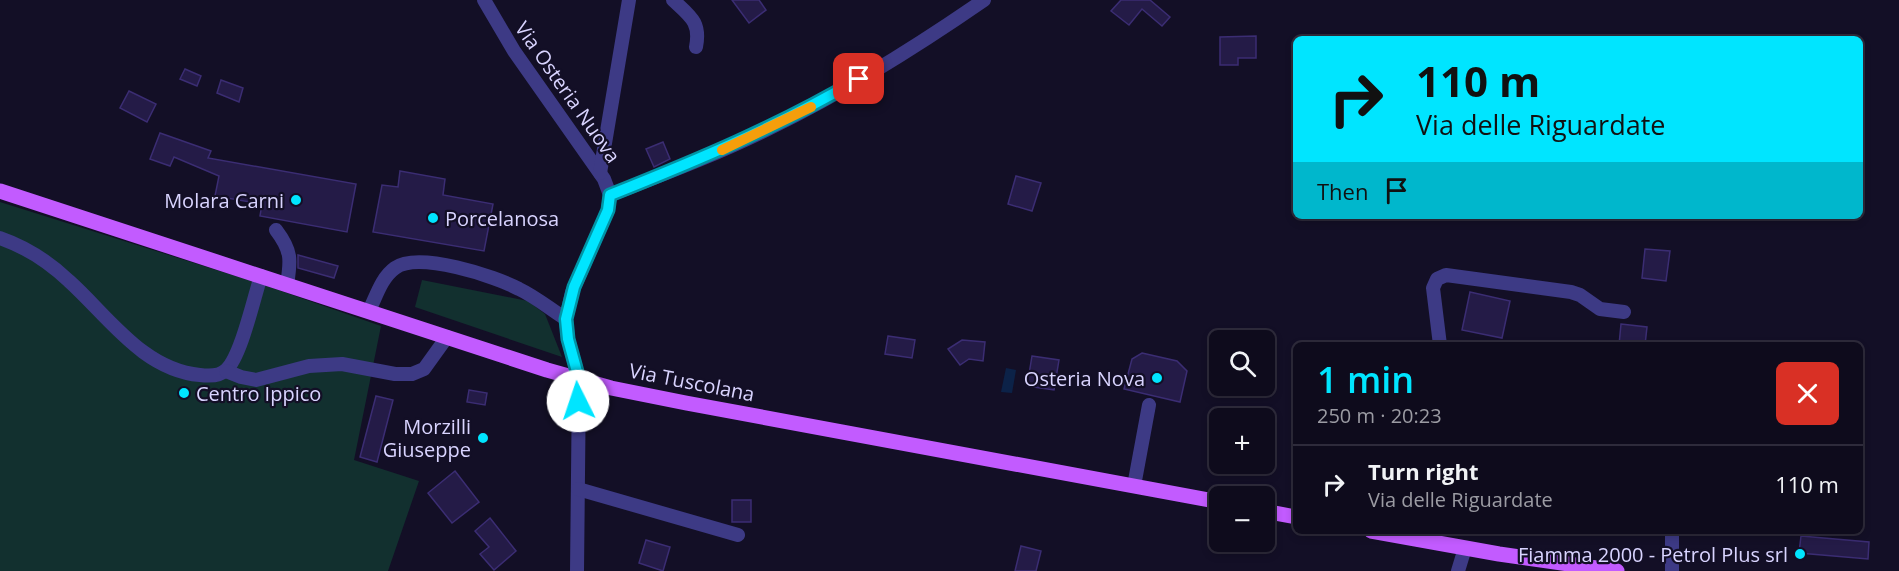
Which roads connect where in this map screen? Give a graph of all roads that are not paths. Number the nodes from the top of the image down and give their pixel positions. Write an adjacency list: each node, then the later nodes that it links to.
1 (484, 0): 6 (street, Via Osteria Nuova)
2 (629, 0): 6 (street)
3 (673, 0): 5 (street)
4 (984, 0): 8 (street)
5 (696, 48)
6 (600, 173): 8 (street, Via Osteria Nuova)
7 (0, 191): 11 (main road, Via Tuscolana)
8 (610, 195): 15 (street, Via Osteria Nuova)
9 (276, 230): 12 (street)
10 (0, 238): 18 (street)
11 (261, 276): 12 (main road, Via Tuscolana); 18 (street)
12 (287, 285): 13 (main road, Via Tuscolana)
13 (369, 311): 15 (street); 16 (main road, Via Tuscolana)
14 (1624, 312): 17 (street)
15 (566, 319): 19 (street, Via Osteria Nuova)
16 (447, 337): 18 (street); 19 (main road, Via Tuscolana)
17 (1440, 342)
18 (226, 371)
19 (579, 379): 21 (main road, Via Tuscolana); 22 (street, Via Osteria Nuova)
20 (1149, 405): 21 (street)
21 (1134, 486): 23 (main road, Via Tuscolana)
22 (578, 489): 28 (street); 31 (street, Via Osteria Nuova)
23 (1209, 500)
24 (1275, 513): 25 (main road)
25 (1293, 516)
26 (1405, 534): 29 (main road)
27 (1672, 534): 34 (street)
28 (738, 535)
29 (1427, 536): 30 (main road)
30 (1465, 548): 32 (street); 33 (main road)
31 (577, 571)
32 (1458, 571)
33 (1617, 571)
34 (1672, 571)

